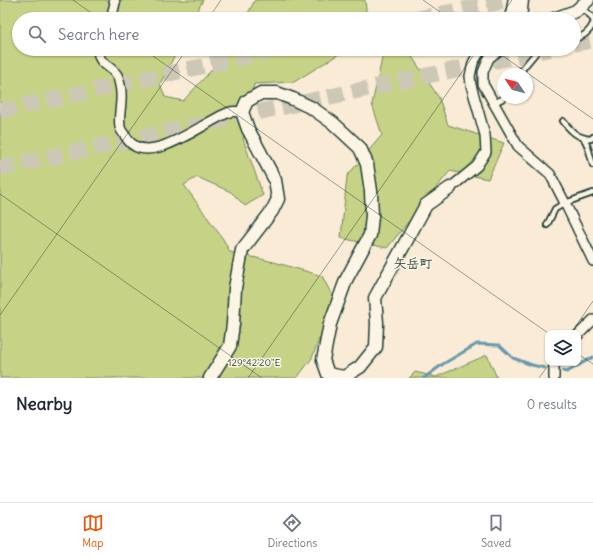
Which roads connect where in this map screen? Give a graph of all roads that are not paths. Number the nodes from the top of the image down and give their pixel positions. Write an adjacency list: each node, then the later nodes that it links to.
1 (114, 0): 5 (street)
2 (513, 0): 6 (street)
3 (522, 0): 7 (street)
4 (584, 4): 8 (street); 9 (lane)
5 (113, 12)
6 (511, 12)
7 (521, 12)
8 (573, 12)
9 (593, 20)
10 (593, 24): 11 (lane)
11 (581, 37)
12 (100, 56): 19 (street)
13 (477, 56): 24 (street)
14 (492, 56): 18 (street)
15 (533, 56): 16 (lane)
16 (523, 68)
17 (497, 102): 18 (lane)
18 (494, 103): 26 (street)
19 (242, 112): 24 (street); 32 (street)
20 (562, 121): 22 (lane)
21 (593, 138): 22 (lane)
22 (584, 139): 23 (lane)
23 (593, 165)
24 (450, 188)
25 (593, 194): 26 (lane)
26 (565, 203): 27 (lane); 28 (street)
27 (547, 225)
28 (593, 261)
29 (593, 320): 30 (street)
30 (581, 332)
31 (554, 366): 33 (street)
32 (210, 378)
33 (554, 378)

